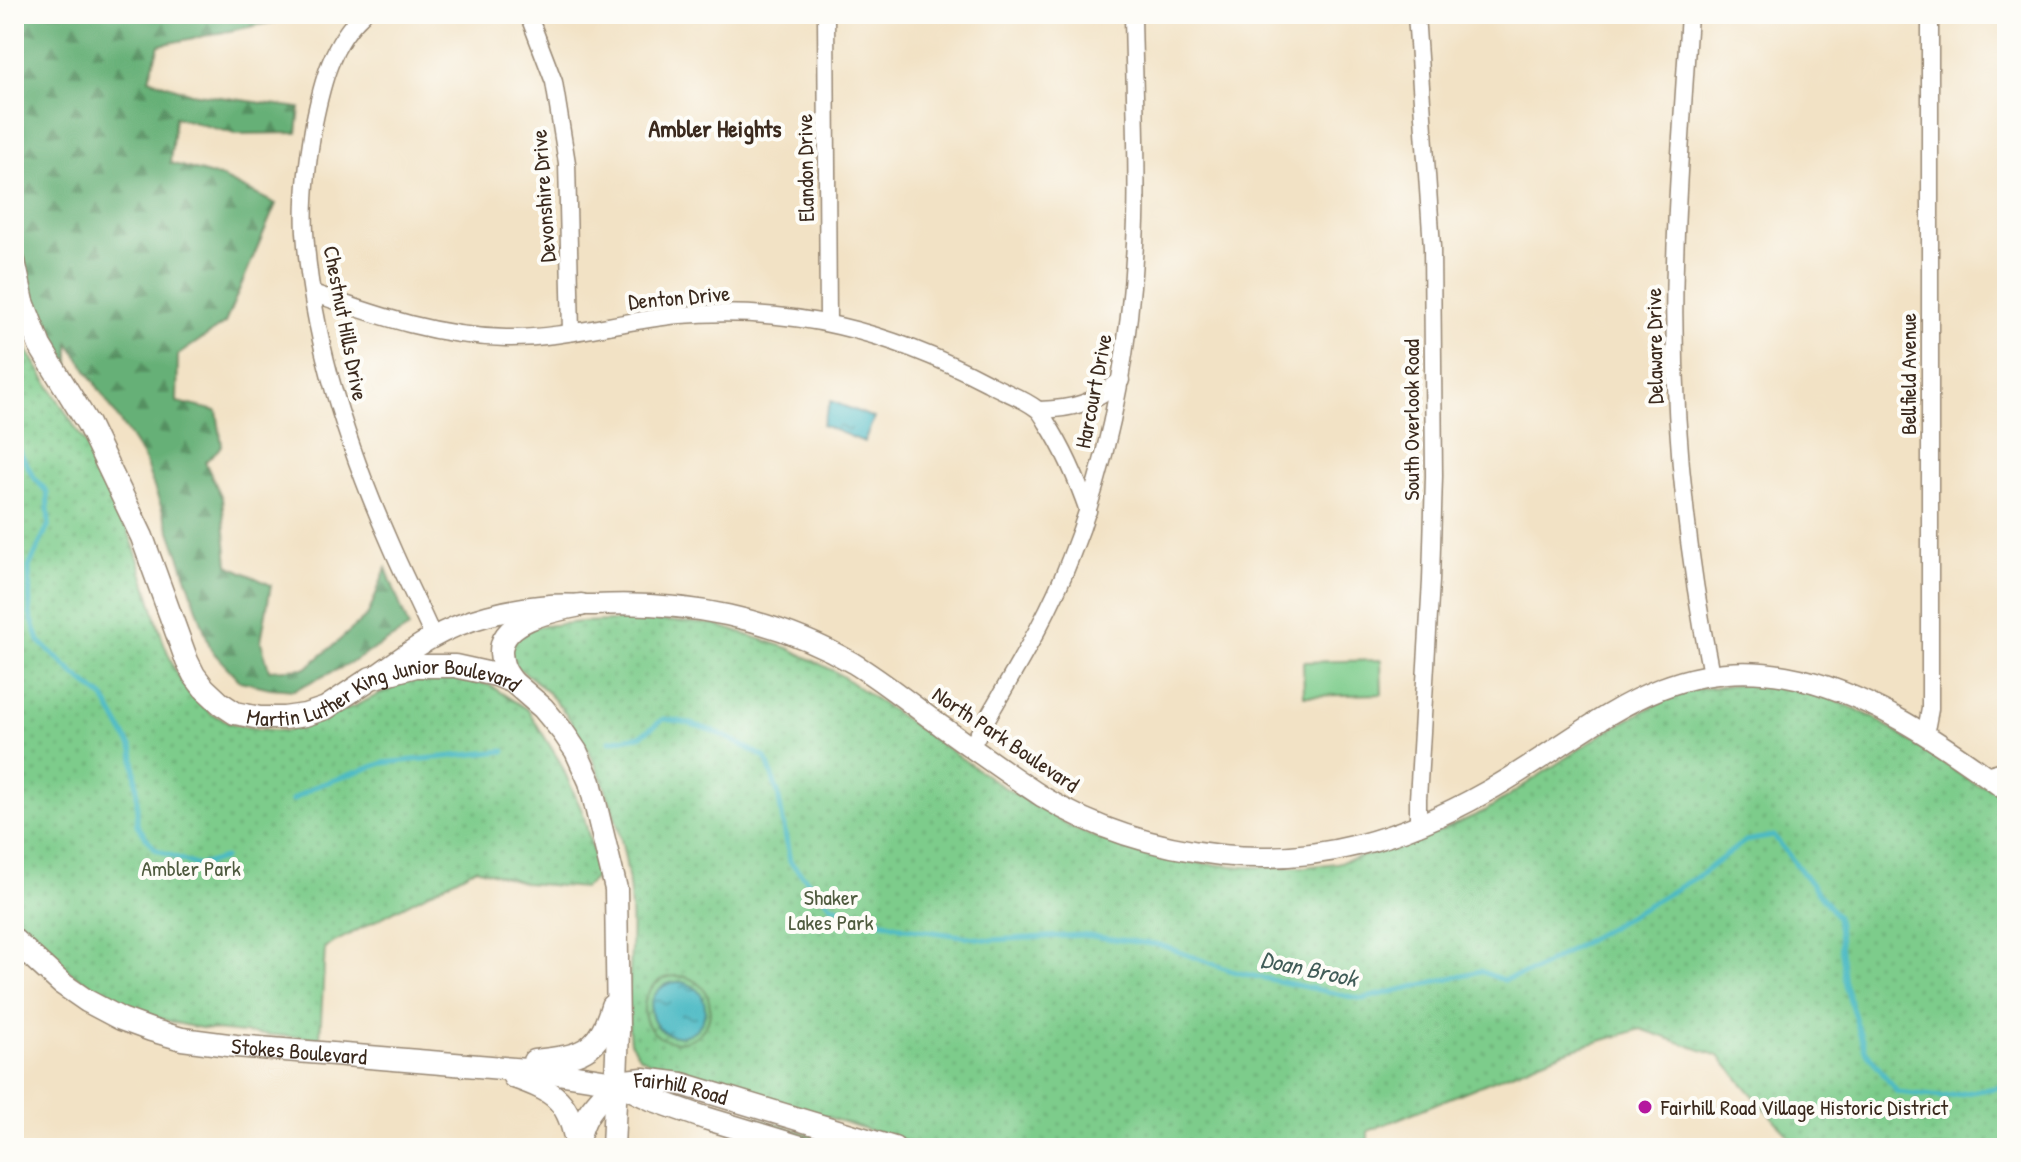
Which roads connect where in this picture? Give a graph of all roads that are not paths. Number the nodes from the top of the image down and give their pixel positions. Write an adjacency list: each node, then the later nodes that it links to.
1 (363, 14): 9 (street, Chestnut Hills Drive)
2 (528, 14): 11 (street, Devonshire Drive)
3 (826, 14): 10 (street, Elandon Drive)
4 (1133, 14): 12 (street, Harcourt Drive)
5 (1416, 14): 25 (street, South Overlook Road)
6 (1689, 14): 17 (street, Delaware Drive)
7 (1930, 14): 20 (street, Bellfield Avenue)
8 (14, 261): 18 (main road, Martin Luther King Junior Boulevard)
9 (313, 293): 11 (street, Denton Drive); 16 (street, Chestnut Hills Drive)
10 (828, 322): 11 (street, Denton Drive); 13 (street, Denton Drive)
11 (571, 332)
12 (1121, 380): 13 (street); 14 (street, Harcourt Drive)
13 (1039, 410): 14 (street)
14 (1088, 511): 21 (street, Harcourt Drive)
15 (581, 605): 16 (street, North Park Boulevard); 19 (main road); 21 (street, North Park Boulevard)
16 (433, 637): 18 (street, North Park Boulevard)
17 (1711, 674): 20 (street, North Park Boulevard); 25 (street, North Park Boulevard)
18 (371, 678): 19 (main road, Martin Luther King Junior Boulevard)
19 (513, 682): 27 (main road, Martin Luther King Junior Boulevard)
20 (1922, 733): 23 (street, North Park Boulevard)
21 (971, 747): 25 (street, North Park Boulevard)
22 (2007, 769): 23 (street)
23 (1986, 775): 24 (street, North Park Boulevard)
24 (2007, 791)
25 (1418, 827)
26 (14, 940): 28 (main road, Stokes Boulevard)
27 (617, 990): 28 (main road); 29 (main road, Martin Luther King Junior Boulevard)
28 (486, 1067): 29 (main road, Stokes Boulevard); 30 (main road)
29 (615, 1082): 30 (main road); 31 (main road, Martin Luther King Junior Boulevard); 32 (main road, Fairhill Road); 33 (main road, Fairhill Road)
30 (577, 1147)
31 (613, 1148)
32 (804, 1148)
33 (894, 1148)

